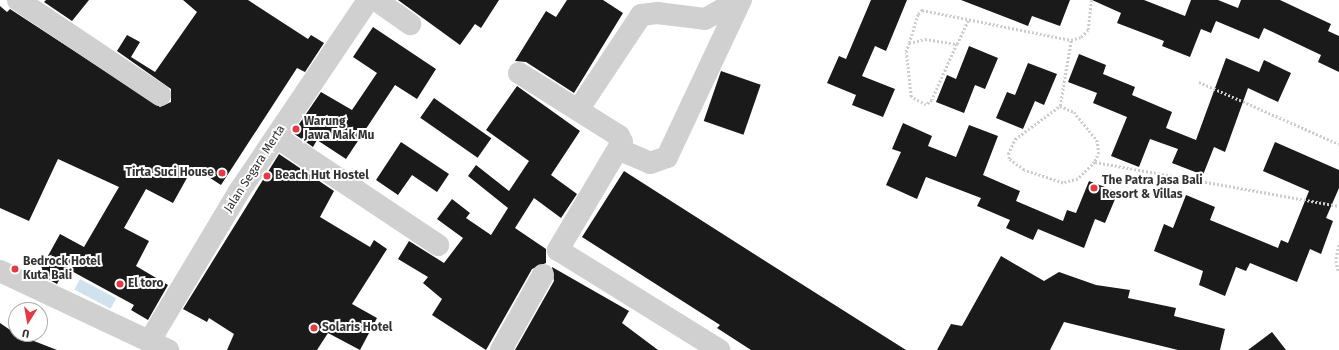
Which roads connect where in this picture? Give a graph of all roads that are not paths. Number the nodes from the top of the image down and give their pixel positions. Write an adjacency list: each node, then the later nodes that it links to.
1 (18, 0): 7 (street)
2 (368, 0): 9 (street, Jalan Segara Merta)
3 (376, 0): 5 (street)
4 (740, 0): 8 (street); 10 (street)
5 (410, 24)
6 (519, 73): 8 (street)
7 (160, 95)
8 (578, 110): 10 (street)
9 (276, 137): 11 (street); 14 (street, Jalan Segara Merta)
10 (620, 150): 16 (street)
11 (438, 245)
12 (0, 271): 14 (street)
13 (543, 275): 15 (street)
14 (159, 346)
15 (501, 350)
16 (719, 350)

